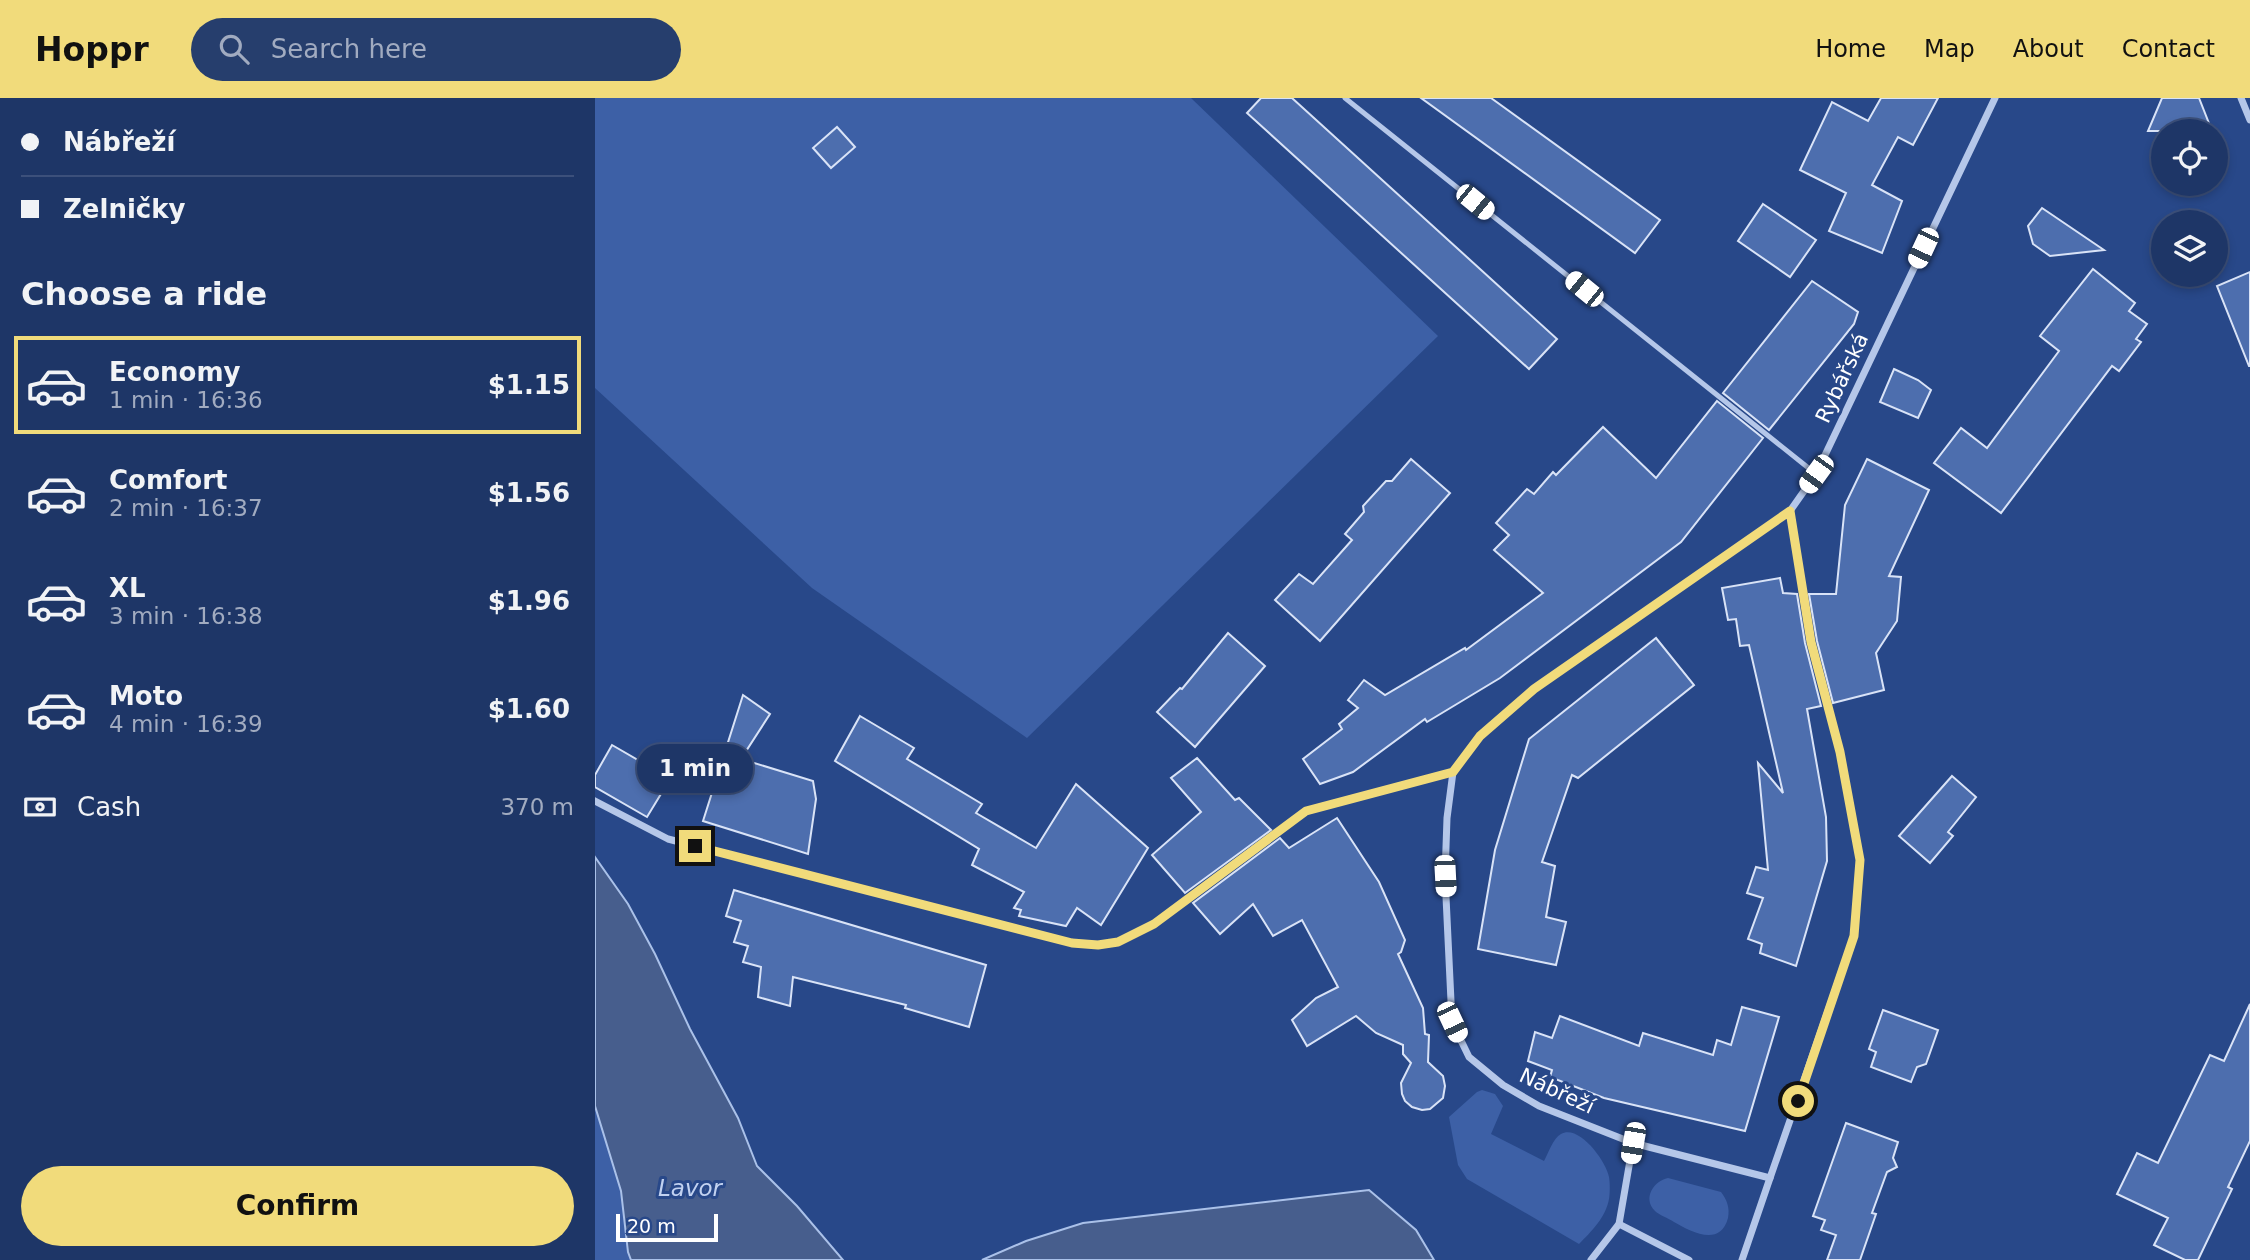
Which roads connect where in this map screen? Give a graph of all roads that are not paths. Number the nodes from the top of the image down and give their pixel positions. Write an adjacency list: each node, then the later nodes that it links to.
1 (1345, 98): 5 (lane)
2 (1995, 98): 5 (street, Rybářská)
3 (2241, 98): 4 (street)
4 (2250, 120)
5 (1816, 474): 6 (street, Rybářská)
6 (1790, 511): 7 (street, Rybářská); 10 (street)
7 (1453, 772): 8 (street); 9 (street, Nábřeží)
8 (595, 801)
9 (1633, 1143): 10 (street, Nábřeží); 11 (street)
10 (1770, 1178): 14 (street)
11 (1619, 1224): 12 (street); 13 (street)
12 (1591, 1260)
13 (1689, 1260)
14 (1742, 1260)

